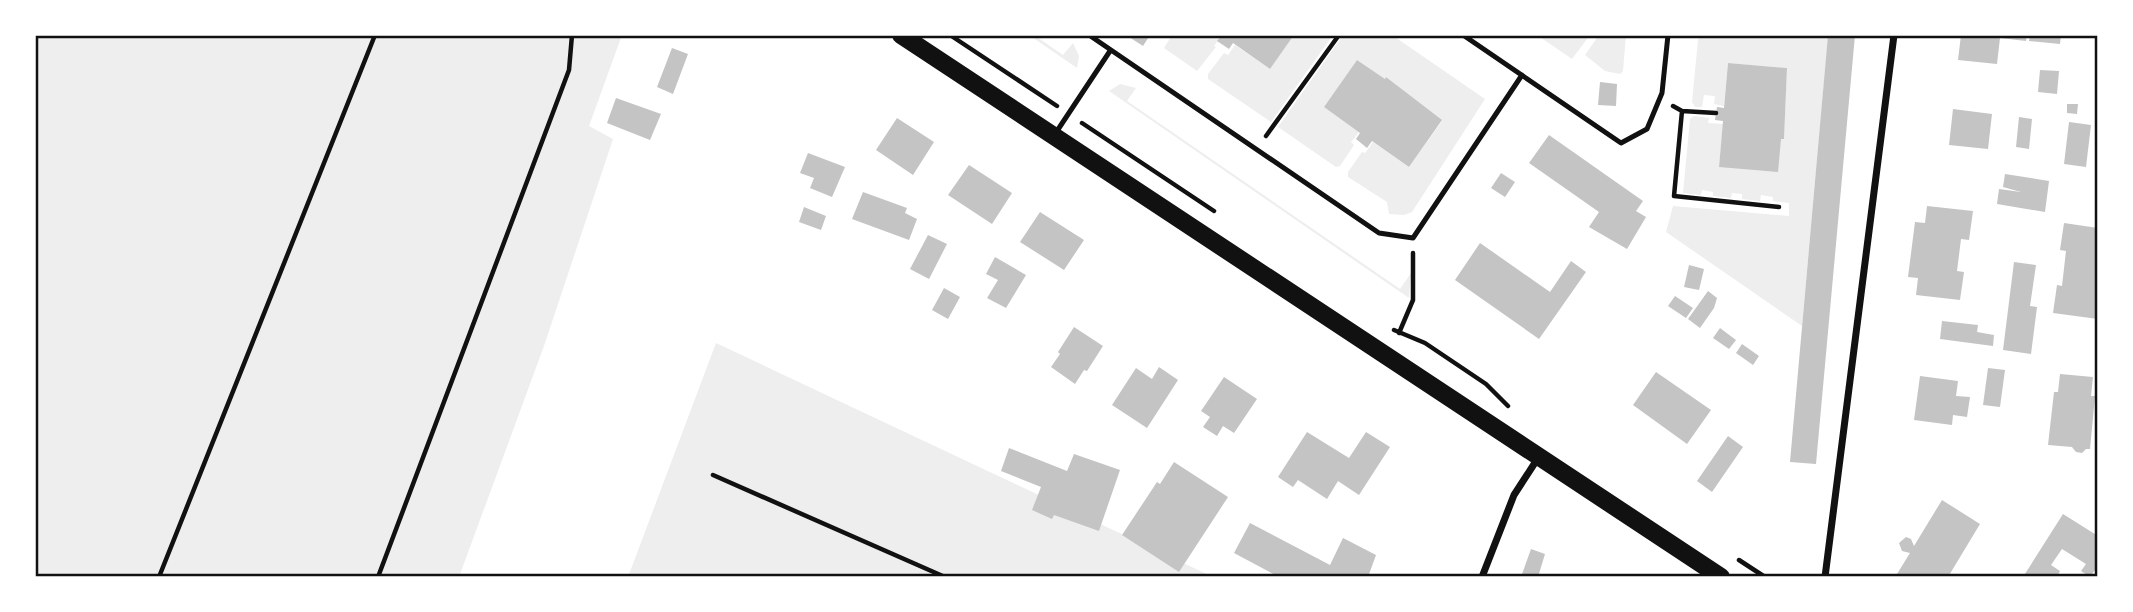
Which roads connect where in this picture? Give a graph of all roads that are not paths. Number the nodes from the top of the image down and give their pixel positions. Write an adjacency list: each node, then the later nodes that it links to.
1 (901, 35): 8 (main road)
2 (1089, 35): 6 (lane)
3 (1463, 35): 7 (lane)
4 (1668, 35): 7 (lane)
5 (1894, 35): 12 (street)
6 (1110, 51): 7 (lane); 8 (lane)
7 (1522, 75)
8 (1053, 136): 9 (main road)
9 (1539, 457): 10 (street); 11 (main road)
10 (1482, 577)
11 (1721, 577)
12 (1825, 577)

